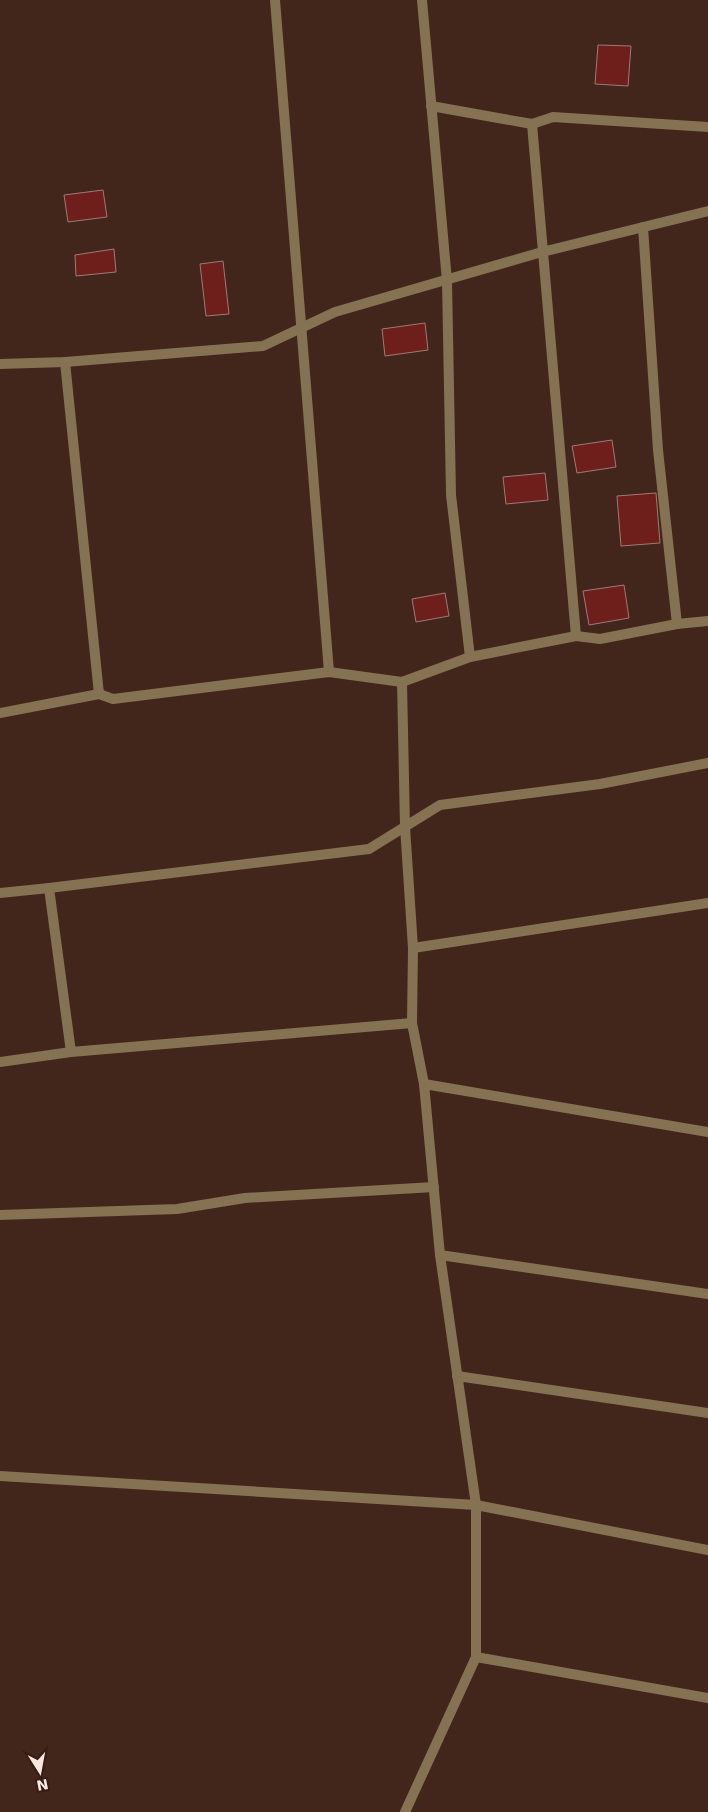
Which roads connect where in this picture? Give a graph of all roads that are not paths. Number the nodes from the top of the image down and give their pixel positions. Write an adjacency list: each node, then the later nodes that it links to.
1 (275, 0): 10 (street)
2 (422, 0): 3 (street)
3 (431, 106): 4 (street); 9 (street)
4 (532, 124): 5 (street); 8 (street)
5 (708, 127)
6 (708, 211): 7 (street)
7 (643, 227): 8 (street); 14 (street)
8 (542, 252): 9 (street); 15 (street)
9 (447, 280): 10 (street); 16 (street)
10 (303, 328): 11 (street); 17 (street)
11 (65, 362): 12 (street); 19 (street)
12 (0, 364)
13 (708, 621): 14 (street)
14 (677, 624): 15 (street)
15 (576, 636): 16 (street)
16 (470, 657): 18 (street)
17 (329, 672): 18 (street); 19 (street)
18 (402, 682): 22 (street)
19 (99, 694): 20 (street)
20 (0, 713)
21 (708, 763): 22 (street)
22 (405, 827): 23 (street); 26 (street)
23 (49, 888): 24 (street); 28 (street)
24 (0, 893)
25 (708, 904): 26 (street)
26 (413, 948): 27 (street)
27 (412, 1023): 28 (street); 30 (street)
28 (71, 1052): 29 (street)
29 (0, 1062)
30 (424, 1084): 31 (street); 32 (street)
31 (708, 1132)
32 (434, 1187): 33 (street); 34 (street)
33 (0, 1215)
34 (440, 1255): 35 (street); 36 (street)
35 (708, 1294)
36 (457, 1376): 37 (street); 39 (street)
37 (708, 1413)
38 (0, 1476): 39 (street)
39 (476, 1505): 40 (street); 41 (street)
40 (708, 1550)
41 (476, 1657): 42 (street); 43 (street)
42 (708, 1698)
43 (405, 1812)

